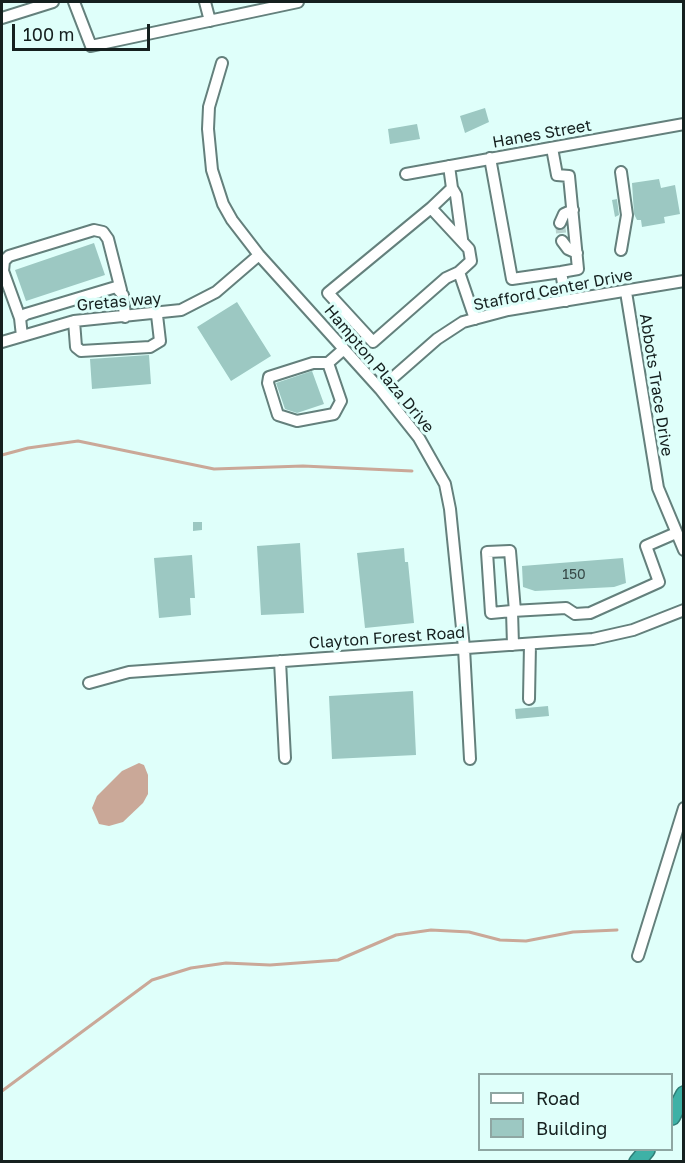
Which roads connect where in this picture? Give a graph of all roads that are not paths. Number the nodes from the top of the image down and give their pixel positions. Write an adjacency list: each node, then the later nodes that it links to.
1 (52, 2): 5 (street)
2 (74, 2): 6 (street)
3 (205, 2): 6 (street)
4 (298, 2): 6 (street)
5 (2, 18)
6 (210, 21)
7 (222, 63): 22 (street, Hampton Plaza Drive)
8 (684, 124): 9 (street, Hanes Street)
9 (552, 148): 10 (street, Hanes Street); 16 (street)
10 (490, 158): 11 (street, Hanes Street); 24 (street)
11 (449, 166): 13 (street, Hanes Street); 14 (street)
12 (621, 172): 20 (street)
13 (406, 174)
14 (453, 188): 15 (street); 18 (street)
15 (431, 208): 18 (street); 23 (street)
16 (573, 210): 17 (street); 21 (street)
17 (560, 223)
18 (462, 239): 23 (street)
19 (562, 241): 21 (street)
20 (621, 250)
21 (576, 253): 24 (street)
22 (259, 255): 29 (street, Gretas way); 36 (street, Hampton Plaza Drive)
23 (459, 272): 32 (street)
24 (561, 272): 28 (street)
25 (684, 281): 27 (street, Stafford Center Drive)
26 (121, 290): 30 (street); 31 (street); 31 (street)
27 (626, 292): 28 (street, Stafford Center Drive); 39 (street, Abbots Trace Drive)
28 (566, 301): 32 (street, Stafford Center Drive)
29 (157, 315): 30 (street, Gretas way); 33 (street)
30 (125, 317): 33 (street, Gretas way)
31 (20, 318): 34 (street)
32 (476, 319): 38 (street, Stafford Center Drive)
33 (74, 321): 34 (street, Gretas way)
34 (22, 336): 35 (street, Gretas way)
35 (2, 342)
36 (344, 349): 37 (street); 38 (street, Hampton Plaza Drive)
37 (328, 363): 37 (street)
38 (380, 389): 45 (street, Hampton Plaza Drive)
39 (676, 533): 40 (street, Abbots Trace Drive); 42 (street)
40 (684, 550)
41 (684, 610): 43 (street, Clayton Forest Road)
42 (514, 611): 42 (street); 44 (street)
43 (530, 644): 44 (street, Clayton Forest Road); 48 (street)
44 (513, 645): 45 (street, Clayton Forest Road)
45 (464, 648): 46 (street, Clayton Forest Road); 50 (street, Hampton Plaza Drive)
46 (280, 661): 47 (street, Clayton Forest Road); 49 (street)
47 (89, 683)
48 (529, 699)
49 (285, 758)
50 (470, 759)
51 (684, 808): 52 (street)
52 (638, 956)
53 (684, 1094): 54 (highway)
54 (673, 1115)

